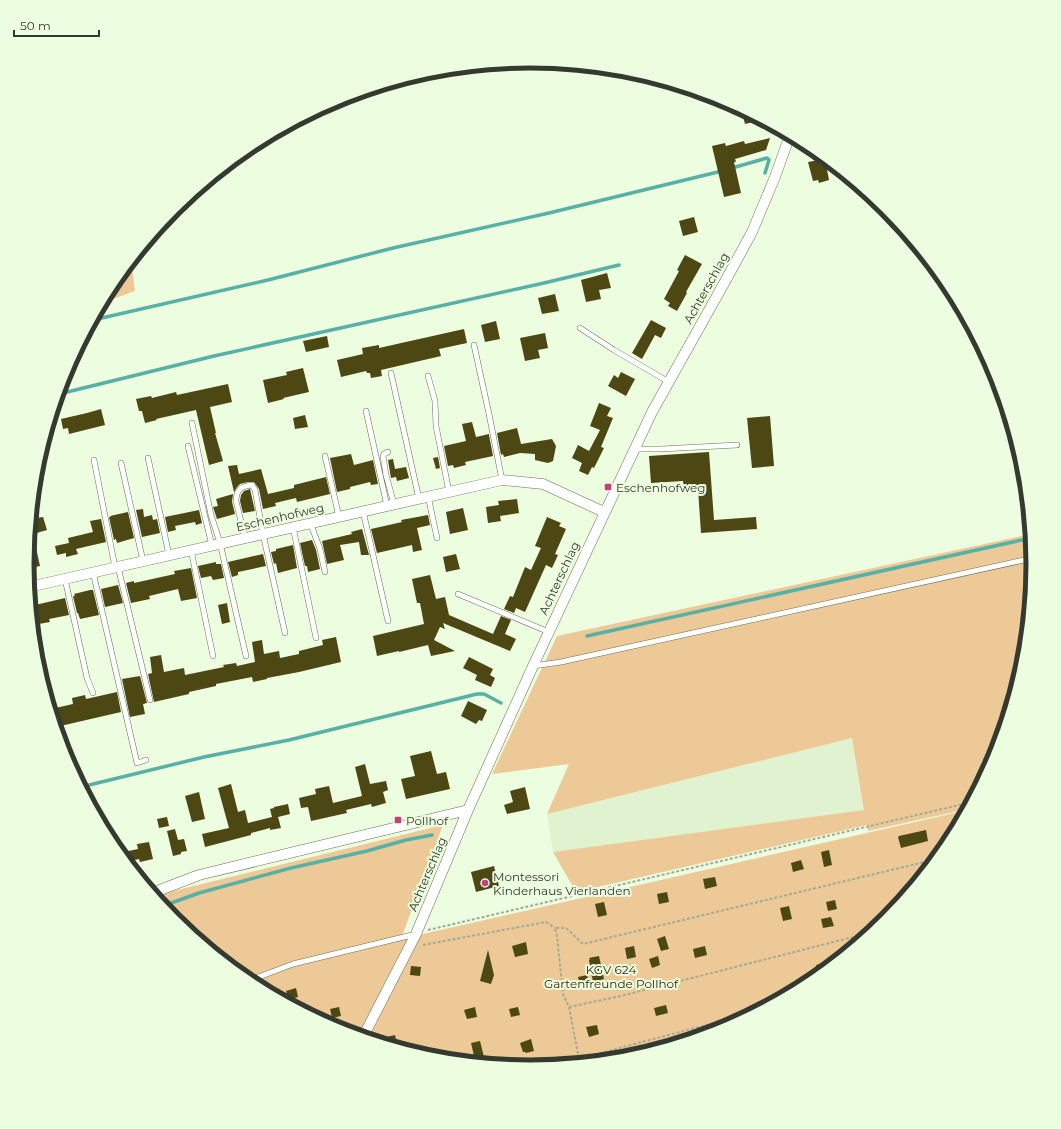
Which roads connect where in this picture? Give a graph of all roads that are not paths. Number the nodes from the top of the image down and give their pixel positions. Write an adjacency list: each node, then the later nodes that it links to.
1 (788, 141): 6 (street, Achterschlag)
2 (580, 328): 6 (lane)
3 (474, 345): 17 (lane)
4 (391, 373): 19 (lane)
5 (428, 376): 18 (lane)
6 (669, 382): 11 (street, Achterschlag)
7 (366, 411): 20 (lane)
8 (192, 423): 29 (lane)
9 (737, 445): 11 (lane)
10 (188, 446): 29 (lane)
11 (634, 449): 22 (street, Achterschlag)
12 (388, 452): 20 (lane)
13 (325, 456): 23 (lane)
14 (148, 458): 31 (lane)
15 (94, 460): 34 (lane)
16 (121, 463): 33 (lane)
17 (502, 480): 18 (street, Eschenhofweg); 22 (street, Eschenhofweg)
18 (450, 492): 19 (street, Eschenhofweg)
19 (424, 498): 20 (street, Eschenhofweg); 28 (lane)
20 (390, 505): 21 (street, Eschenhofweg)
21 (363, 511): 23 (street, Eschenhofweg); 40 (lane)
22 (604, 512): 41 (street, Achterschlag)
23 (339, 517): 24 (street, Eschenhofweg)
24 (311, 523): 25 (street, Eschenhofweg); 36 (lane)
25 (292, 527): 26 (street, Eschenhofweg); 43 (lane)
26 (263, 534): 27 (street, Eschenhofweg); 27 (lane); 42 (lane)
27 (245, 538): 29 (street, Eschenhofweg)
28 (437, 538)
29 (216, 544): 30 (street, Eschenhofweg); 45 (lane)
30 (191, 550): 31 (street, Eschenhofweg); 44 (lane)
31 (170, 555): 33 (street, Eschenhofweg)
32 (1027, 559): 46 (lane)
33 (143, 561): 34 (street, Eschenhofweg)
34 (116, 567): 35 (street, Eschenhofweg); 48 (lane)
35 (92, 572): 37 (street, Eschenhofweg); 49 (lane)
36 (325, 572)
37 (65, 579): 38 (street, Eschenhofweg); 47 (lane)
38 (35, 586)
39 (458, 594): 41 (lane)
40 (388, 621)
41 (549, 632): 46 (street, Achterschlag)
42 (285, 633)
43 (316, 638)
44 (213, 656)
45 (246, 656)
46 (533, 666): 50 (street, Achterschlag)
47 (93, 692)
48 (150, 700)
49 (146, 760)
50 (468, 810): 51 (street); 52 (street, Achterschlag)
51 (156, 891)
52 (416, 934): 53 (lane); 54 (street, Achterschlag)
53 (256, 978)
54 (364, 1032)

